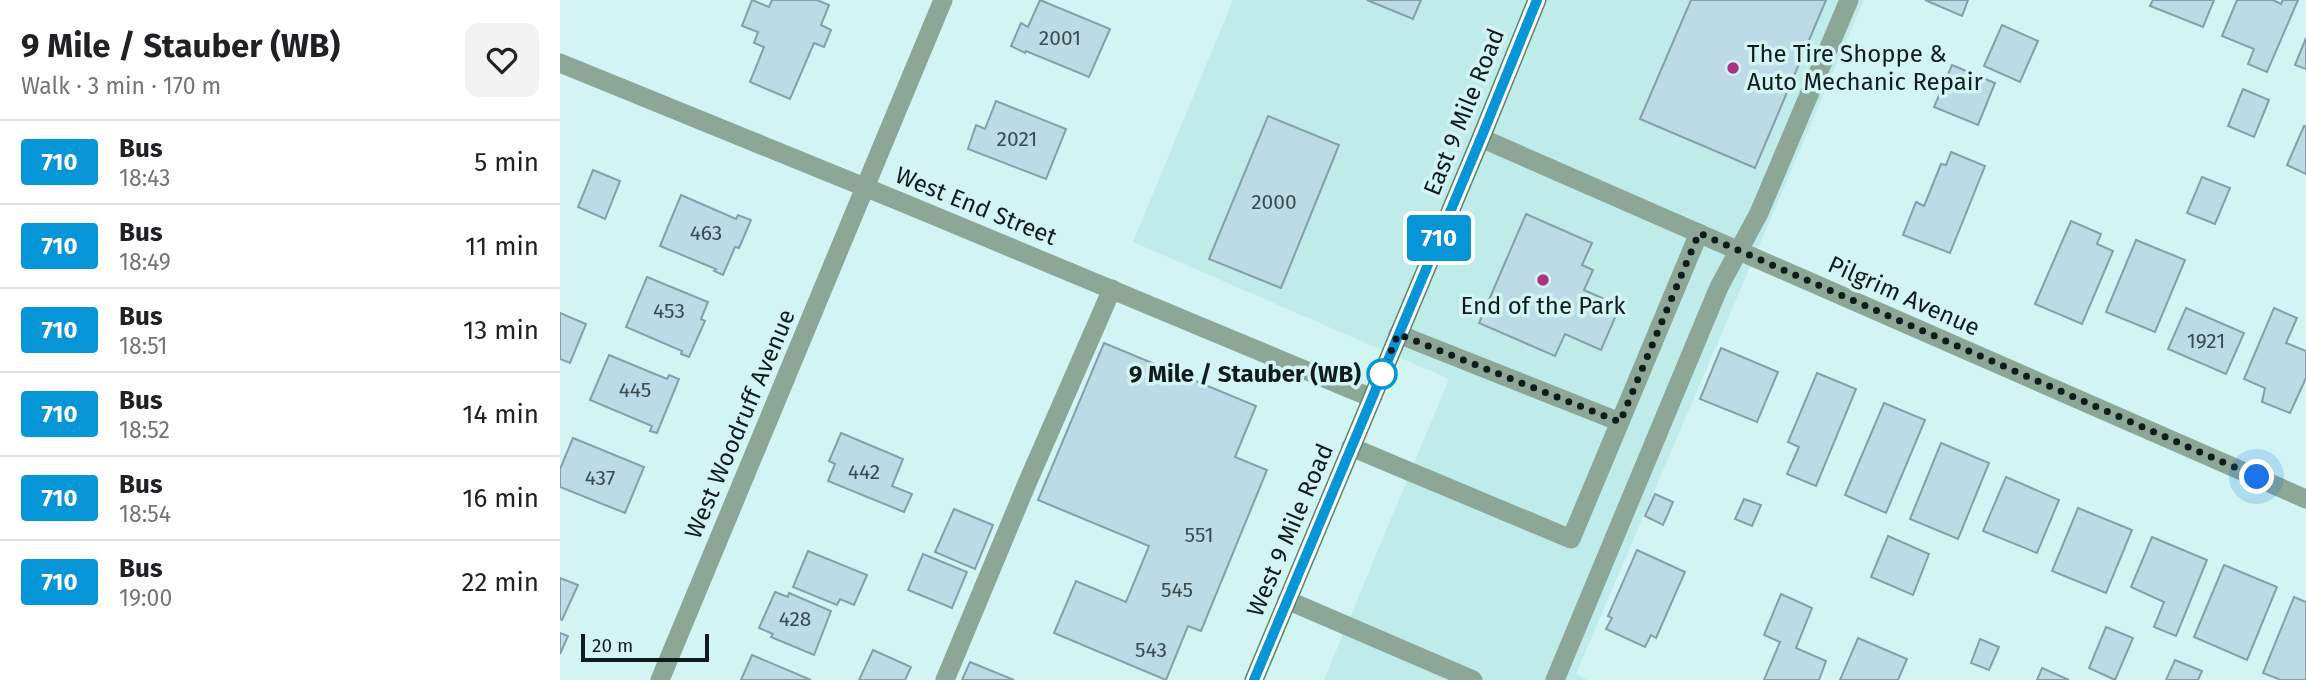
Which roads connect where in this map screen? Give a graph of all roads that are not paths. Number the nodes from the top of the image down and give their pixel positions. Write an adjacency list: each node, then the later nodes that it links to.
1 (943, 0): 6 (street, West Woodruff Avenue)
2 (1537, 0): 5 (main road, East 9 Mile Road)
3 (1849, 0): 8 (street)
4 (560, 63): 6 (street, West End Street)
5 (1481, 138): 7 (street, Pilgrim Avenue); 10 (main road, East 9 Mile Road)
6 (865, 187): 9 (street, West End Street); 16 (street, West Woodruff Avenue)
7 (1699, 233): 8 (street, Pilgrim Avenue); 12 (street)
8 (1739, 251): 14 (street, Pilgrim Avenue); 20 (street)
9 (1112, 289): 11 (street, West End Street); 17 (street)
10 (1398, 334): 11 (main road, East 9 Mile Road); 12 (street)
11 (1372, 398): 13 (main road, West 9 Mile Road)
12 (1620, 422): 13 (street)
13 (1351, 447): 15 (main road, West 9 Mile Road)
14 (2306, 499)
15 (1287, 600): 18 (main road, West 9 Mile Road); 19 (street)
16 (660, 680)
17 (945, 680)
18 (1254, 680)
19 (1473, 680)
20 (1555, 680)

